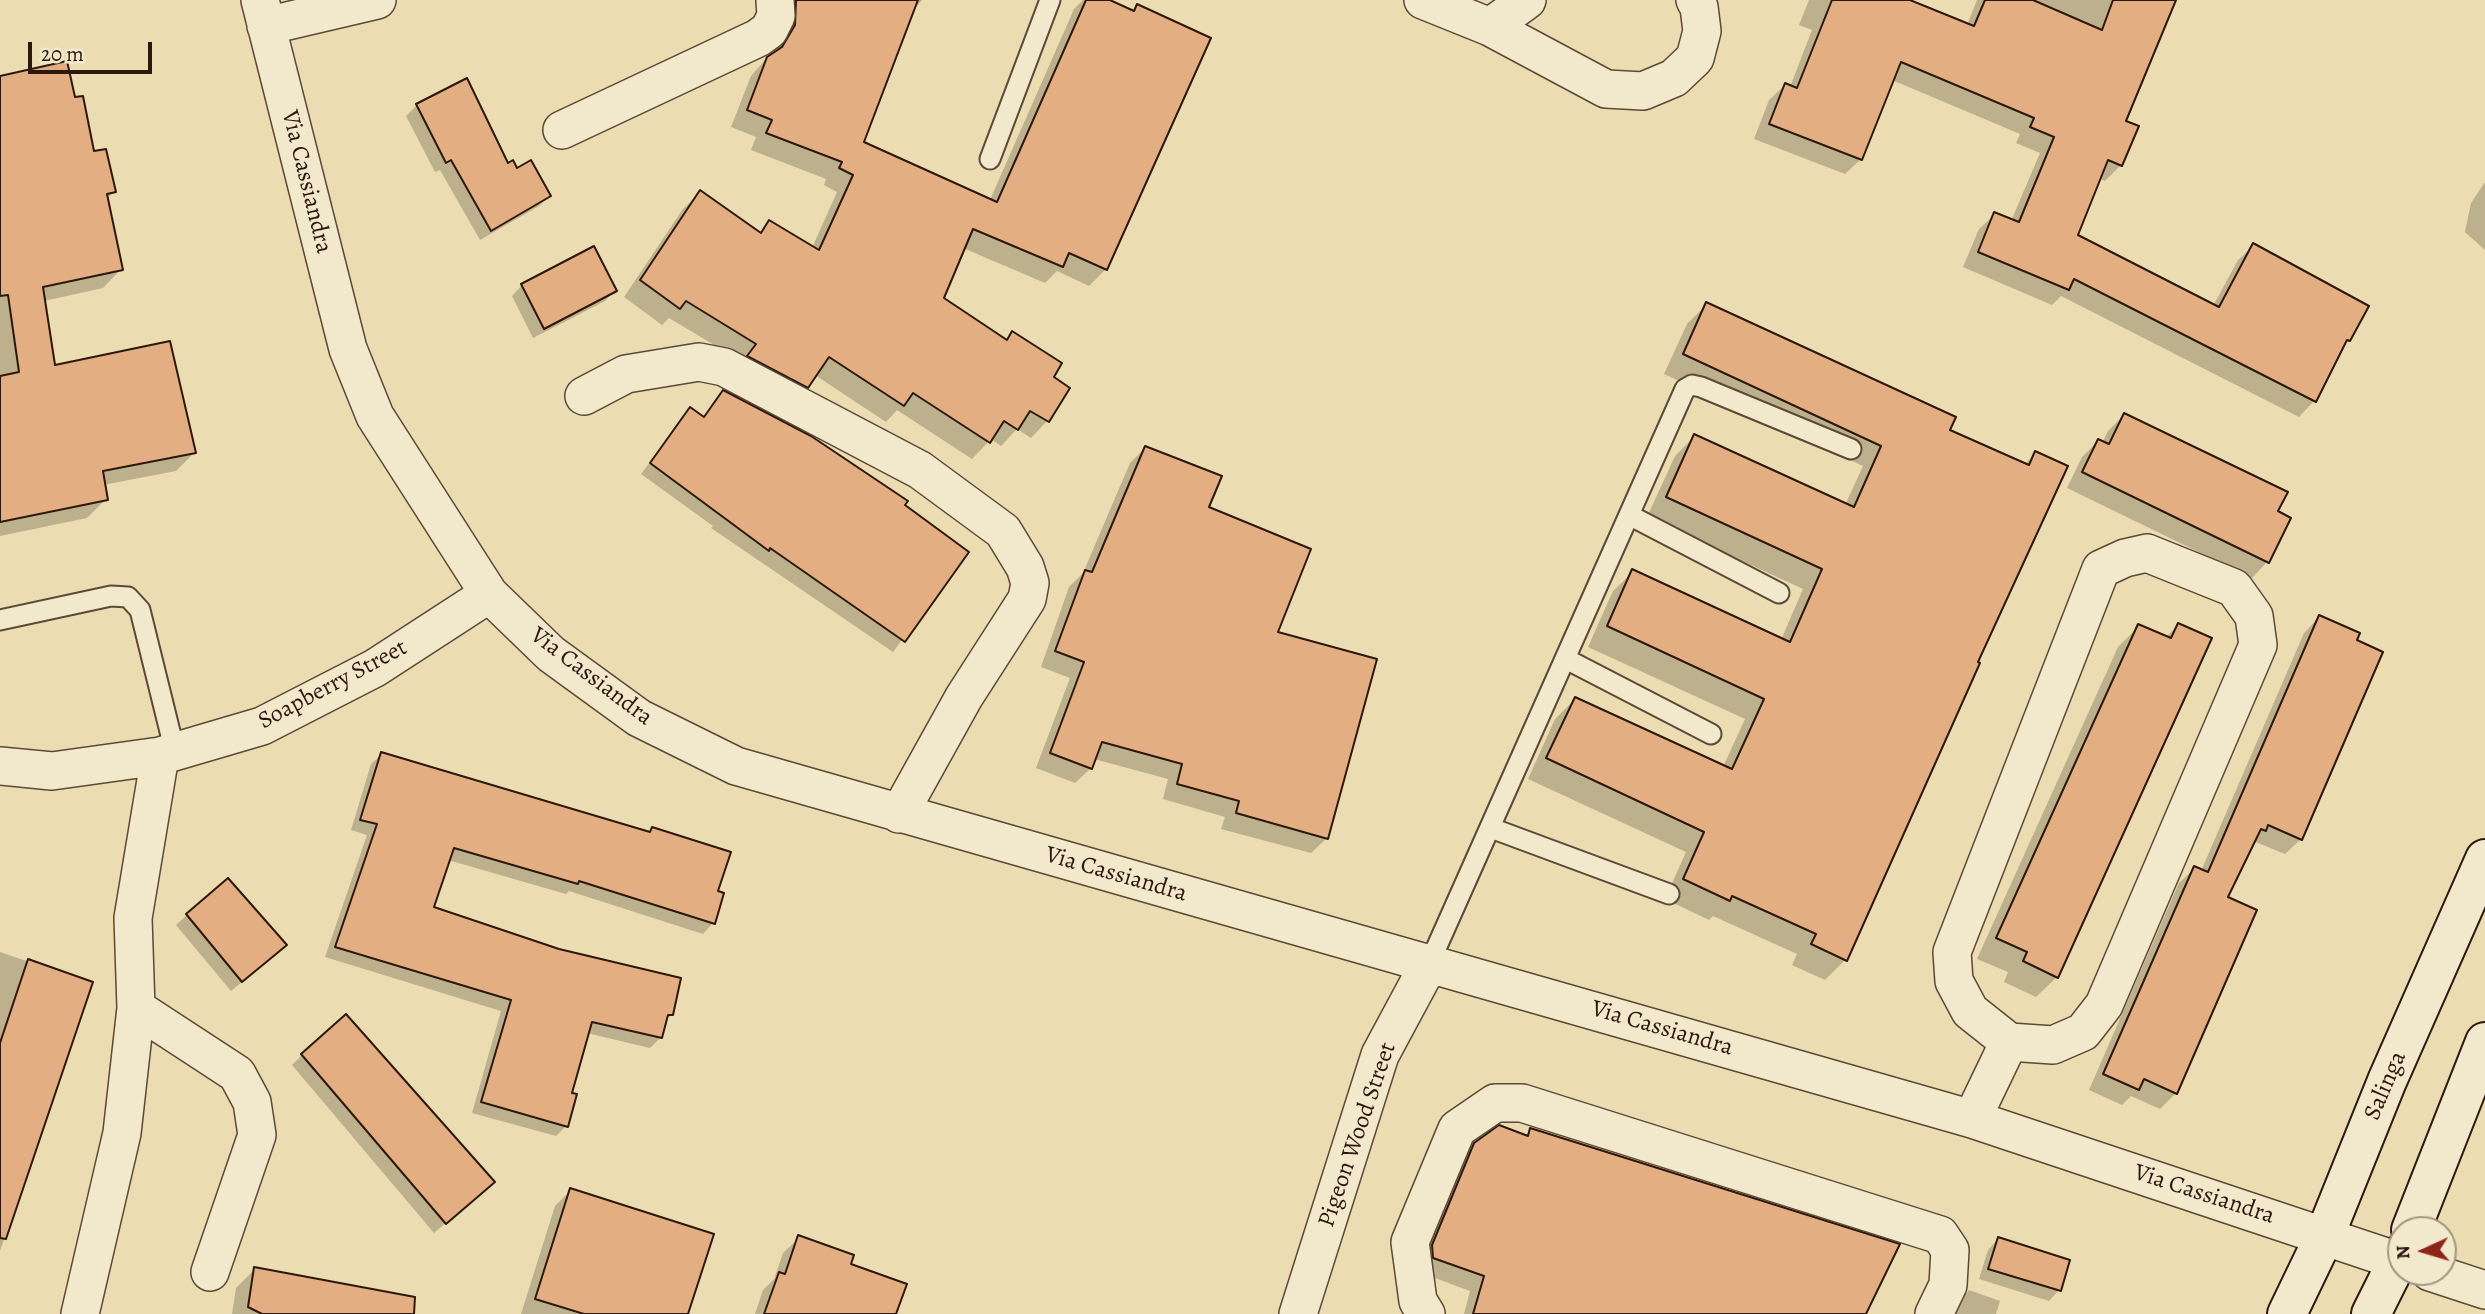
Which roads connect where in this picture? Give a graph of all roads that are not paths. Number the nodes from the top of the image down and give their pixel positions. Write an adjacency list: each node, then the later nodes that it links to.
1 (377, 0): 7 (street)
2 (775, 0): 9 (street)
3 (1050, 0): 10 (lane)
4 (1423, 0): 8 (street)
5 (1527, 0): 8 (street)
6 (1695, 0): 8 (street)
7 (263, 13): 15 (street, Via Cassiandra)
8 (1490, 27)
9 (562, 130)
10 (990, 159)
11 (584, 396): 21 (street)
12 (1851, 449): 13 (lane)
13 (1629, 515): 14 (lane); 17 (lane)
14 (1779, 593)
15 (489, 594): 19 (street, Soapberry Street); 21 (street, Via Cassiandra)
16 (0, 620): 19 (lane)
17 (1566, 659): 18 (lane); 22 (lane)
18 (1711, 734)
19 (167, 754): 20 (street, Soapberry Street); 26 (street)
20 (0, 766)
21 (899, 814): 25 (street, Via Cassiandra)
22 (1492, 828): 24 (lane); 25 (lane)
23 (2485, 859): 31 (street, Salinga)
24 (1669, 894)
25 (1430, 962): 29 (street, Via Cassiandra); 34 (street, Pigeon Wood Street)
26 (136, 1008): 33 (street); 38 (street)
27 (2009, 1042): 27 (street); 29 (street)
28 (2485, 1042): 30 (street)
29 (1972, 1119): 31 (street, Via Cassiandra)
30 (2422, 1216)
31 (2325, 1235): 32 (street, Via Cassiandra); 43 (street, Salinga)
32 (2387, 1251)
33 (210, 1272)
34 (1312, 1273): 39 (street, Pigeon Wood Street); 40 (street)
35 (2457, 1278): 37 (street, Via Cassiandra)
36 (2389, 1286): 44 (street)
37 (2485, 1290)
38 (79, 1314)
39 (1298, 1314)
40 (1329, 1314)
41 (1426, 1314): 42 (street)
42 (1934, 1314)
43 (2287, 1314)
44 (2371, 1314)

